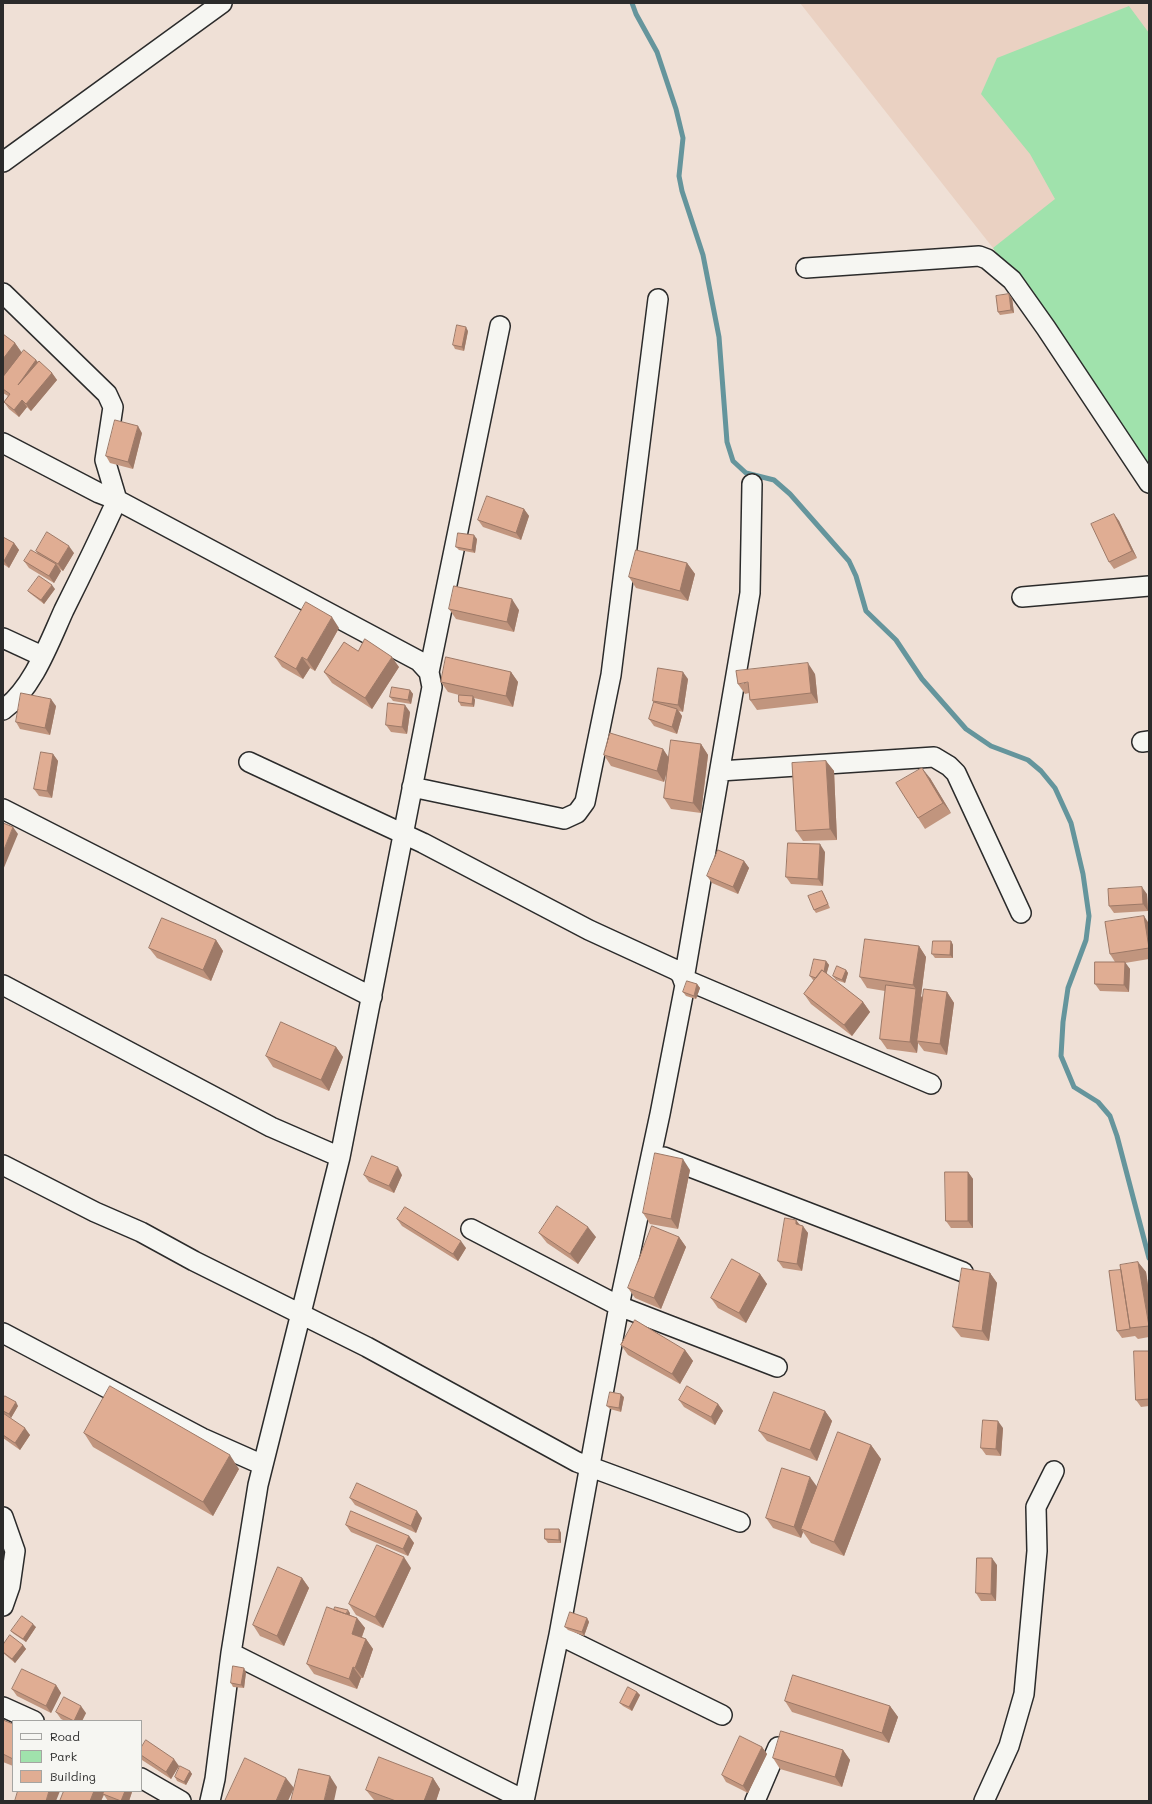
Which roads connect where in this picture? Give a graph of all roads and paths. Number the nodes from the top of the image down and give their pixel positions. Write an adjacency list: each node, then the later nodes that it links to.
1 (222, 3): 2 (street)
2 (3, 162)
3 (806, 268): 8 (street)
4 (3, 293): 10 (street)
5 (658, 299): 19 (street)
6 (500, 326): 15 (street)
7 (3, 443): 10 (street)
8 (1149, 483)
9 (752, 484): 18 (street)
10 (117, 500): 14 (street); 15 (street)
11 (1149, 586): 12 (street)
12 (1022, 596)
13 (3, 638): 14 (street)
14 (42, 656): 16 (street)
15 (429, 672): 19 (street)
16 (3, 710)
17 (249, 762): 21 (street)
18 (720, 771): 22 (street); 23 (street)
19 (412, 787): 21 (street)
20 (3, 809): 25 (street)
21 (402, 835): 23 (street); 25 (street)
22 (1021, 913)
23 (684, 979): 26 (street); 27 (street)
24 (3, 985): 28 (street)
25 (372, 997): 28 (street)
26 (931, 1084)
27 (652, 1152): 31 (street); 32 (street)
28 (340, 1157): 33 (street)
29 (3, 1166): 33 (street)
30 (471, 1229): 32 (street)
31 (963, 1272)
32 (619, 1306): 35 (street); 37 (street)
33 (300, 1314): 36 (street); 37 (street)
34 (3, 1333): 36 (street)
35 (777, 1367)
36 (263, 1465): 43 (street)
37 (590, 1467): 40 (street); 42 (street)
38 (1054, 1471): 53 (street)
39 (3, 1517): 41 (street)
40 (740, 1522)
41 (3, 1606)
42 (559, 1635): 45 (street); 51 (street)
43 (231, 1653): 50 (street); 51 (street)
44 (3, 1707): 46 (street)
45 (722, 1715)
46 (32, 1720)
47 (778, 1747): 52 (street)
48 (142, 1779): 49 (street)
49 (181, 1801)
50 (210, 1801)
51 (524, 1801)
52 (755, 1801)
53 (984, 1801)

